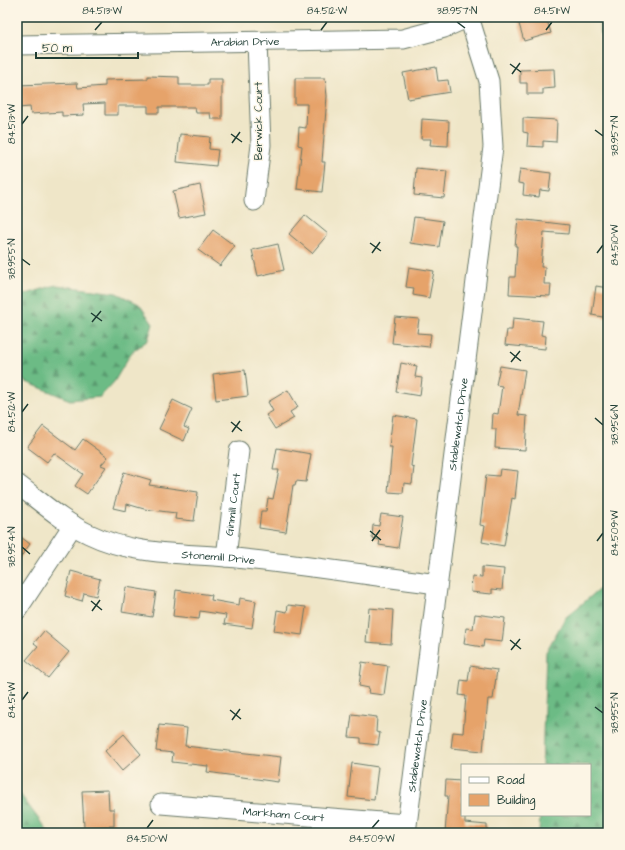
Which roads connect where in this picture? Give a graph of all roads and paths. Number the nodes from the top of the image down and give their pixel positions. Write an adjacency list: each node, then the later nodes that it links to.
1 (469, 17): 2 (street, Arabian Drive); 9 (street, Stablewatch Drive)
2 (257, 42): 3 (street, Arabian Drive); 4 (street, Berwick Court)
3 (17, 45)
4 (254, 201)
5 (239, 451): 8 (street, Ginmill Court)
6 (17, 484): 7 (street, Stonemill Drive)
7 (73, 525): 8 (street, Stonemill Drive); 10 (street)
8 (226, 557): 9 (street, Stonemill Drive)
9 (437, 584): 12 (street, Stablewatch Drive)
10 (17, 610)
11 (161, 804): 12 (street, Markham Court)
12 (406, 829)

